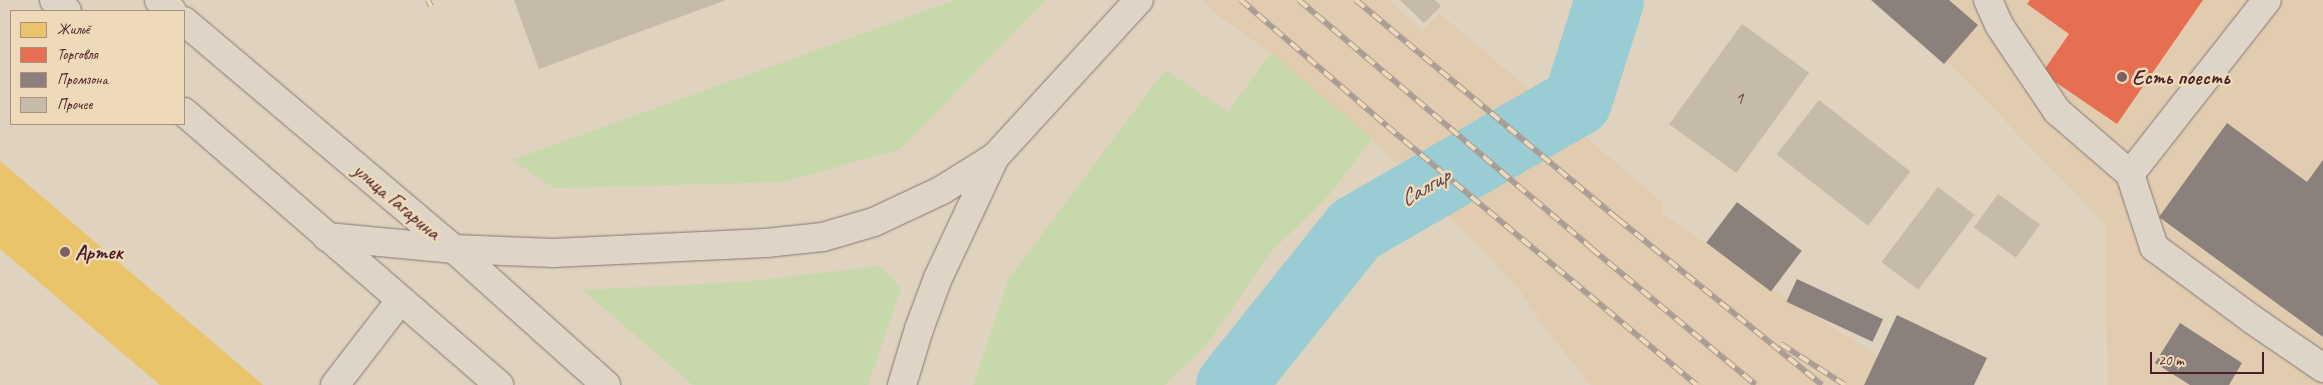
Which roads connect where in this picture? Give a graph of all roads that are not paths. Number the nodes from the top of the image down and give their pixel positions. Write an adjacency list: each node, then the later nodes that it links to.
1 (54, 0): 6 (main road)
2 (159, 0): 7 (main road)
3 (1139, 0): 10 (main road)
4 (1988, 0): 11 (lane)
5 (2267, 0): 11 (lane)
6 (66, 10)
7 (171, 10)
8 (185, 22): 13 (main road, улица Гагарина)
9 (185, 113): 12 (main road)
10 (994, 157): 13 (main road); 19 (main road)
11 (2130, 174): 15 (lane)
12 (327, 237): 13 (main road); 14 (main road)
13 (454, 249): 18 (main road, улица Гагарина)
14 (400, 301): 16 (lane); 17 (main road)
15 (2323, 368)
16 (335, 385)
17 (499, 385)
18 (606, 385)
19 (902, 385)

